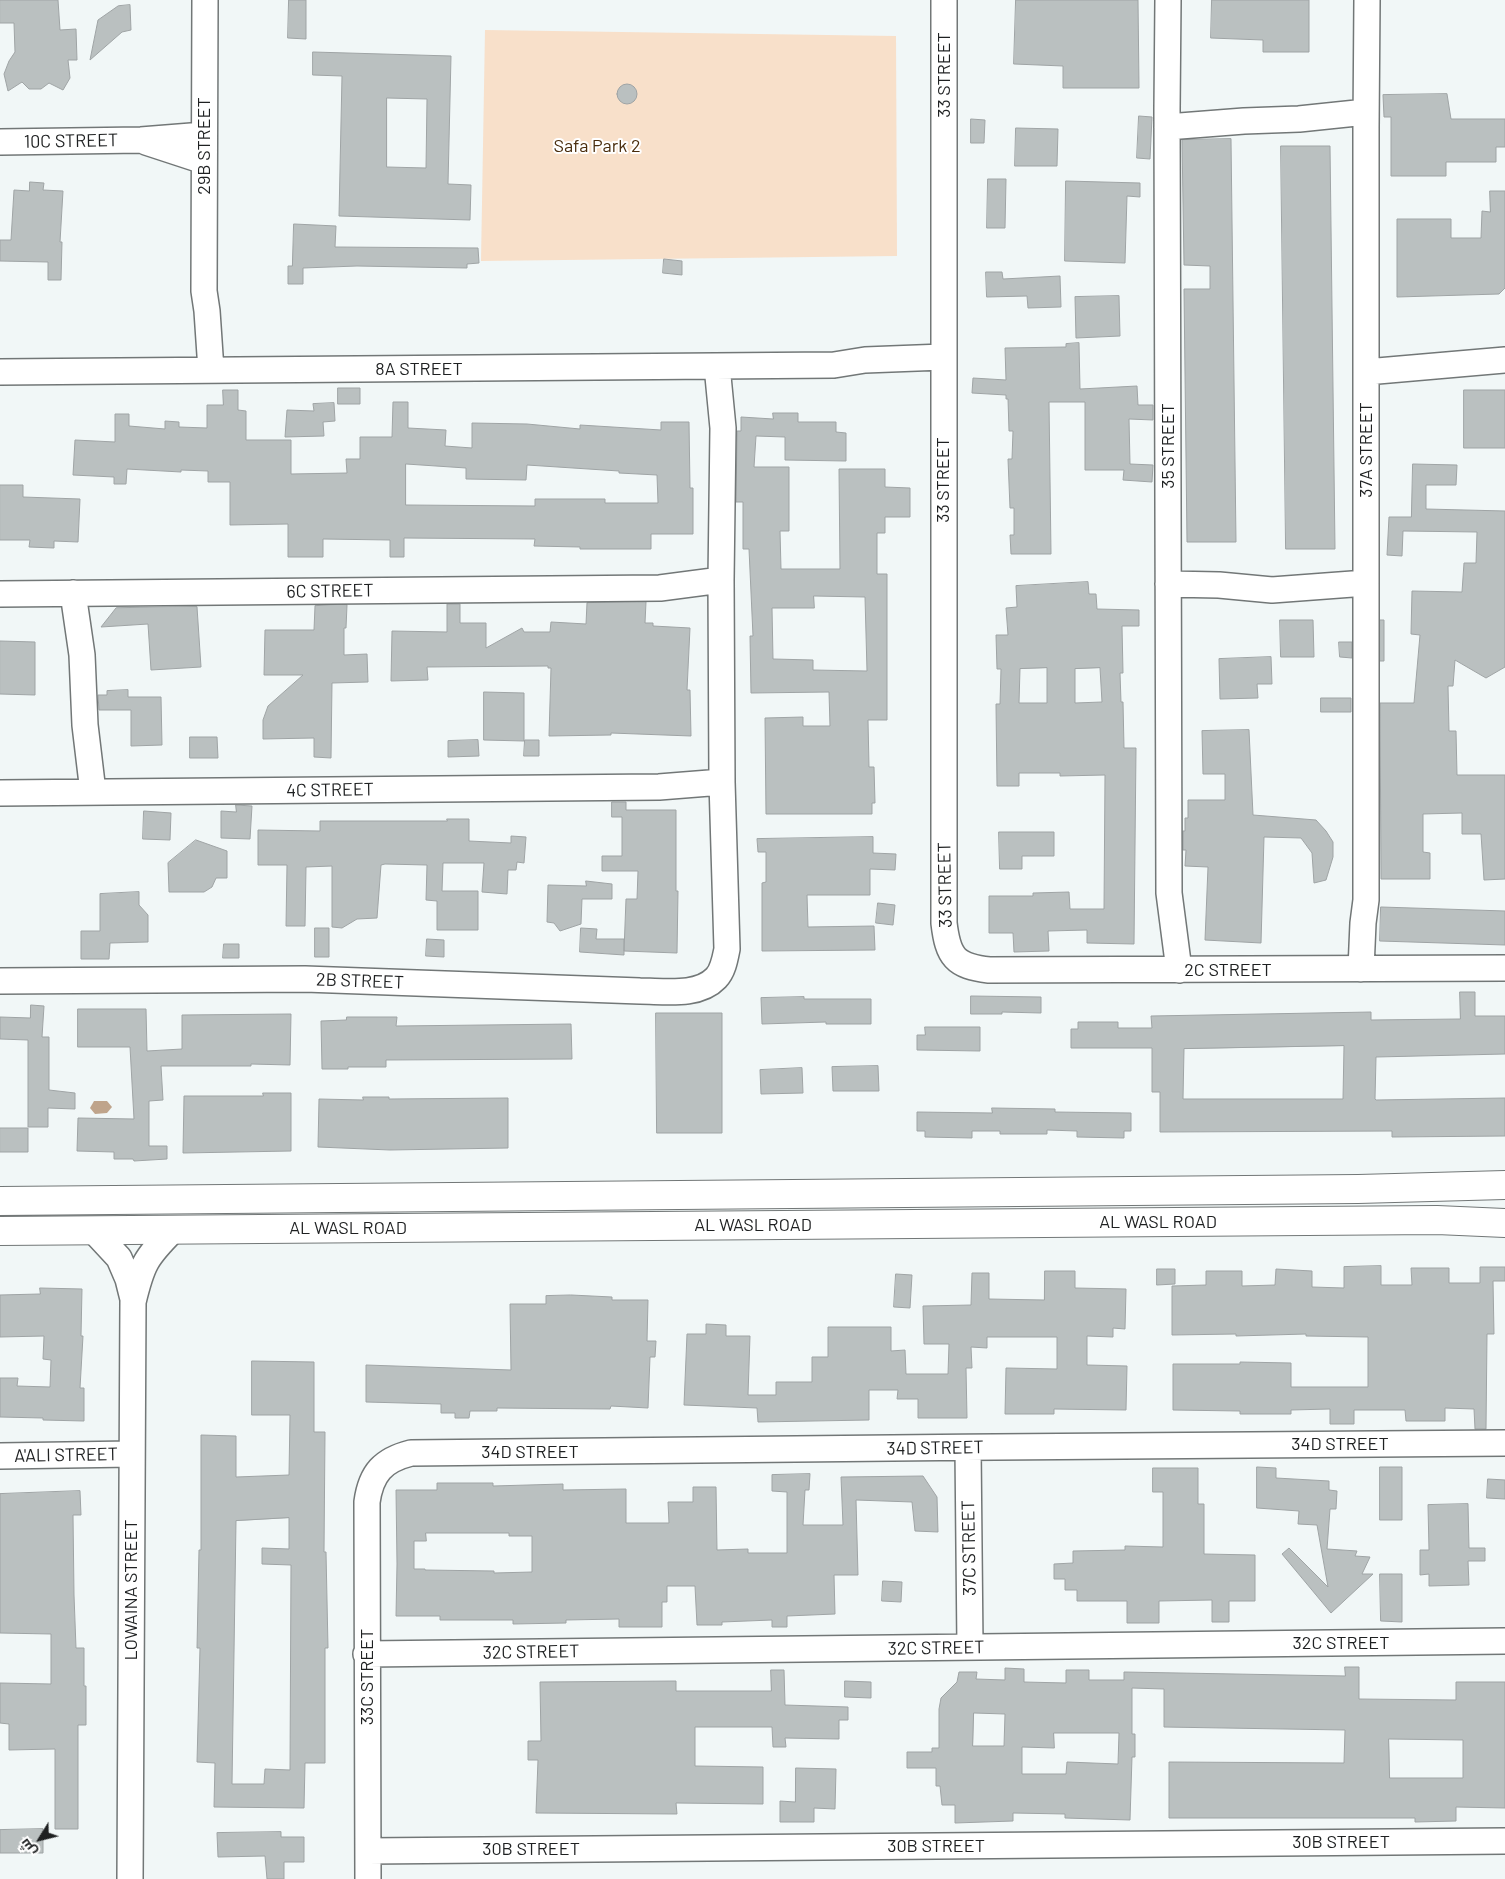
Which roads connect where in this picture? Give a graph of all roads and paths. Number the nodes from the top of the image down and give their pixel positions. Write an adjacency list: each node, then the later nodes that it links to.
1 (205, 0): 7 (street, 29B STREET)
2 (944, 0): 13 (street, 33 STREET)
3 (1168, 0): 5 (street, 35 STREET)
4 (1367, 0): 6 (street, 37A STREET)
5 (1167, 118): 6 (street); 21 (street, 35 STREET)
6 (1366, 120): 15 (street, 37A STREET)
7 (204, 135): 8 (street, 10C STREET); 10 (street, 29B STREET)
8 (141, 140): 9 (street, 10C STREET); 10 (street, 10C STREET)
9 (0, 142)
10 (204, 161): 17 (street, 29B STREET)
11 (1505, 360): 12 (street)
12 (1480, 363): 15 (street); 16 (street)
13 (943, 364): 14 (street, 8A STREET); 27 (street, 33 STREET)
14 (727, 366): 17 (street, 8A STREET); 19 (street)
15 (1366, 366): 20 (street, 37A STREET)
16 (1505, 367)
17 (202, 370): 18 (street, 8A STREET)
18 (0, 372)
19 (721, 588): 22 (street, 6C STREET); 24 (street)
20 (1366, 590): 21 (street); 29 (street, 37A STREET)
21 (1168, 591): 30 (street, 35 STREET)
22 (83, 593): 23 (street, 6C STREET); 25 (street)
23 (0, 594)
24 (722, 790): 25 (street, 4C STREET); 31 (street, 2B STREET)
25 (84, 792): 26 (street, 4C STREET)
26 (0, 793)
27 (954, 958): 30 (street, 2C STREET)
28 (1505, 968): 29 (street, 2C STREET)
29 (1367, 969): 30 (street, 2C STREET)
30 (1168, 970)
31 (0, 981)
32 (680, 1174): 35 (main road)
33 (191, 1181): 36 (main road)
34 (1505, 1185): 35 (main road, AL WASL ROAD)
35 (701, 1195): 36 (main road, AL WASL ROAD)
36 (165, 1200): 38 (main road, AL WASL ROAD)
37 (0, 1201): 38 (main road, AL WASL ROAD)
38 (31, 1201): 40 (main road)
39 (1498, 1220): 42 (main road, AL WASL ROAD); 44 (main road)
40 (30, 1230): 41 (main road, AL WASL ROAD); 43 (main road, AL WASL ROAD)
41 (93, 1230): 42 (main road, AL WASL ROAD); 45 (street, LOWAINA STREET)
42 (173, 1230): 45 (street, LOWAINA STREET)
43 (0, 1231)
44 (1505, 1242)
45 (133, 1302): 48 (street, LOWAINA STREET)
46 (1505, 1443): 47 (street, 34D STREET)
47 (968, 1448): 50 (street, 34D STREET); 52 (street, 37C STREET)
48 (132, 1454): 49 (street, A'ALI STREET); 56 (street, LOWAINA STREET)
49 (0, 1456)
50 (374, 1476): 53 (street, 33C STREET)
51 (1505, 1641): 52 (street, 32C STREET)
52 (970, 1648): 53 (street, 32C STREET)
53 (366, 1654): 55 (street, 33C STREET)
54 (1505, 1841): 55 (street, 30B STREET)
55 (368, 1851): 57 (street, 33C STREET)
56 (130, 1879)
57 (368, 1879)

